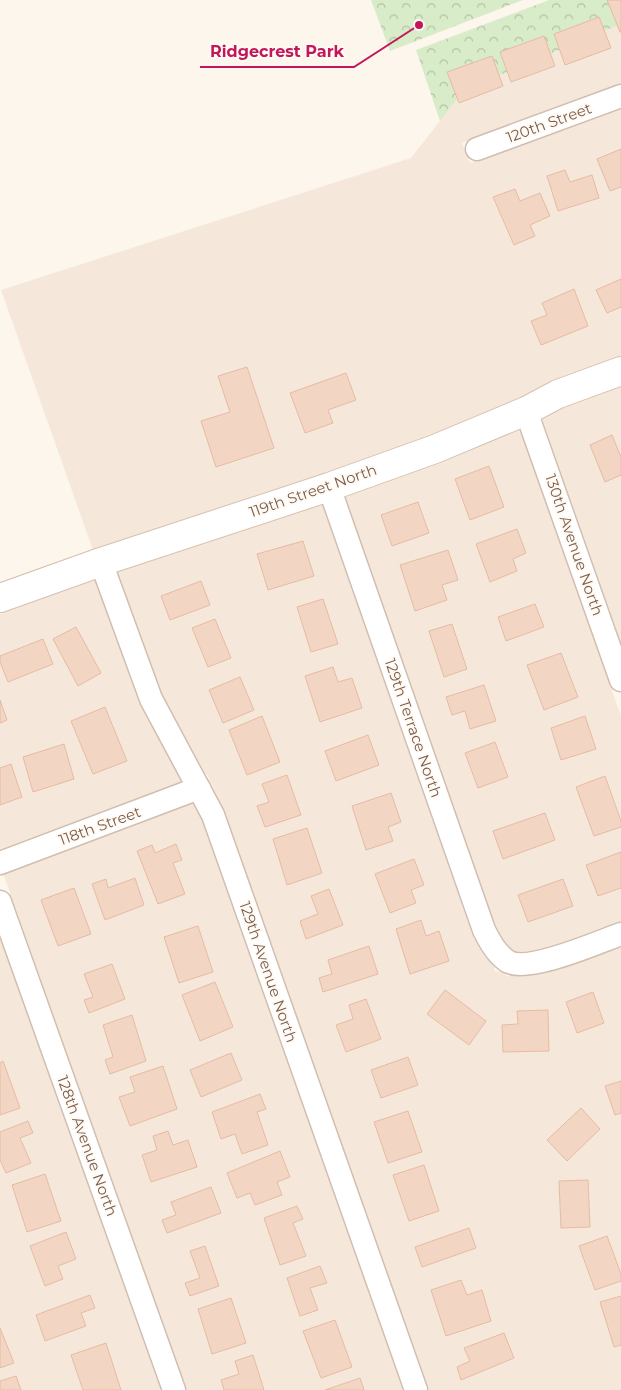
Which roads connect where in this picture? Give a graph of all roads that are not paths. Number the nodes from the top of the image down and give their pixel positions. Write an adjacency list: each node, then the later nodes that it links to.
1 (621, 96): 2 (street, 120th Street)
2 (477, 149)
3 (621, 371): 4 (street, 119th Street North)
4 (526, 411): 5 (street, 119th Street North); 8 (street, 130th Avenue North)
5 (329, 487): 6 (street, 119th Street North); 12 (street, 129th Terrace North)
6 (101, 562): 7 (street, 119th Street North); 9 (street, 129th Avenue North)
7 (0, 598)
8 (621, 680)
9 (199, 788): 10 (street, 118th Street); 14 (street, 129th Avenue North)
10 (0, 863)
11 (0, 902): 13 (street, 128th Avenue North)
12 (621, 934)
13 (174, 1390)
14 (416, 1390)

